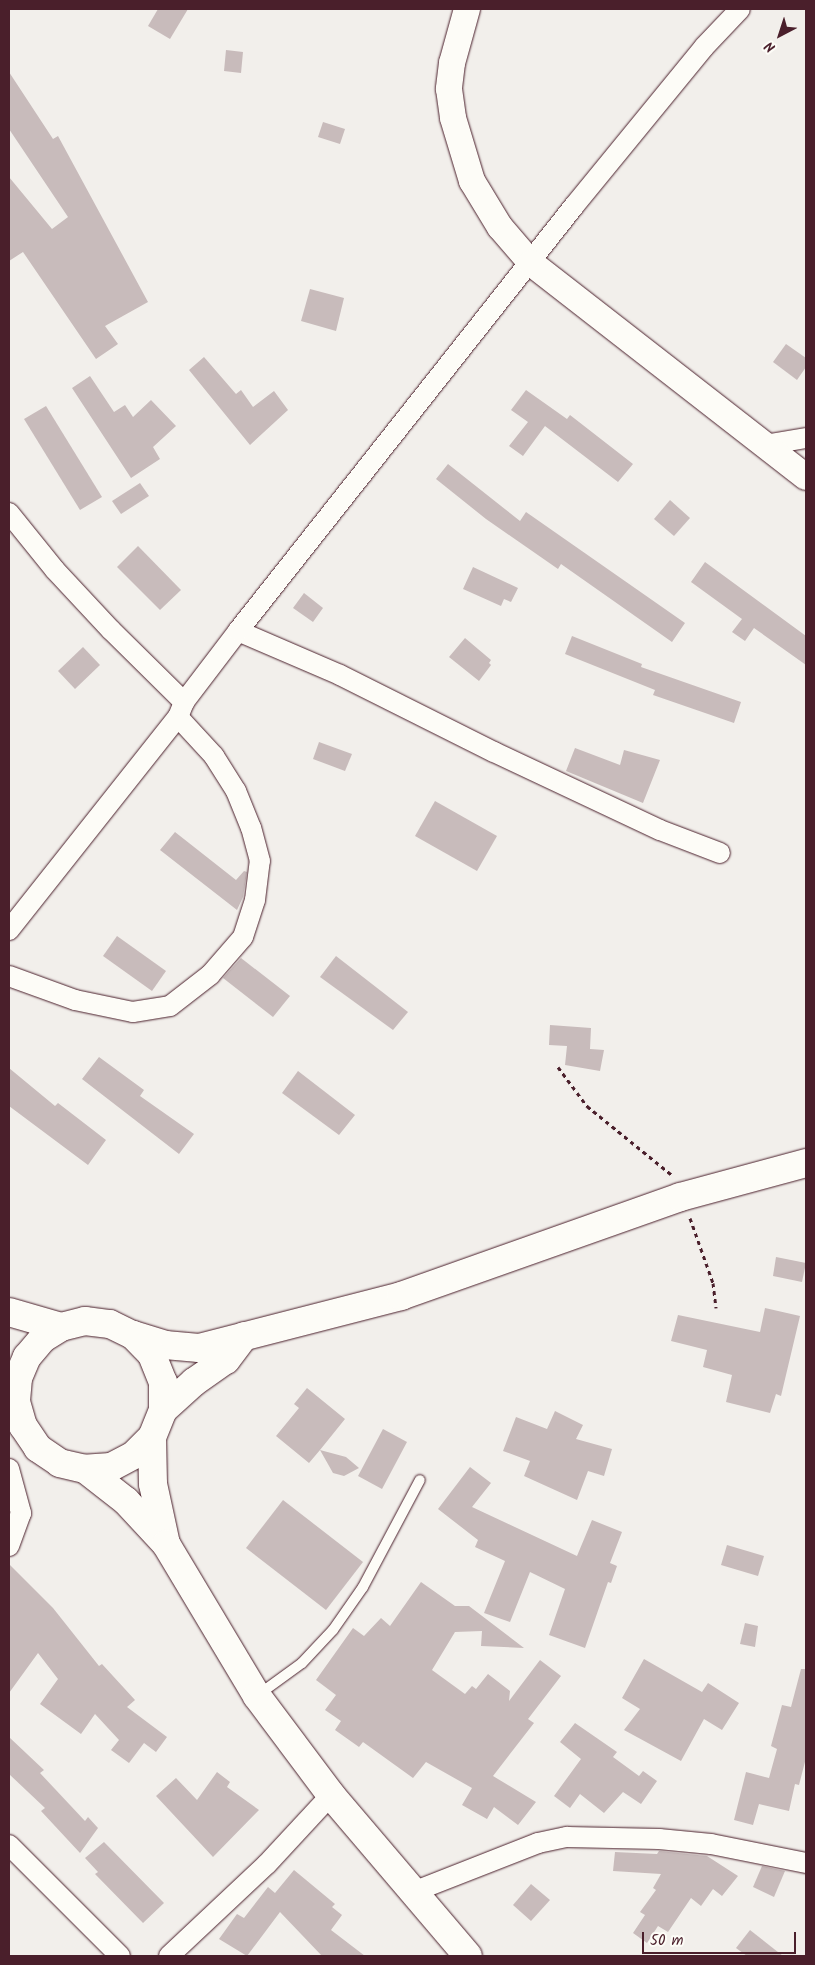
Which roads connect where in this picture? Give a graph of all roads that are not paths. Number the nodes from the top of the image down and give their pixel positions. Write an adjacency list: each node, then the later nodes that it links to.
1 (467, 9): 3 (street)
2 (740, 9): 3 (street)
3 (531, 263): 5 (street); 8 (street)
4 (806, 438): 5 (street)
5 (765, 445): 6 (street)
6 (806, 477)
7 (9, 513): 9 (street)
8 (238, 631): 9 (street); 10 (street)
9 (181, 709): 11 (street); 12 (street)
10 (720, 853)
11 (9, 930)
12 (9, 976)
13 (806, 1163): 17 (main road)
14 (9, 1312): 15 (main road)
15 (61, 1327): 16 (main road); 18 (main road)
16 (133, 1335): 17 (main road); 19 (main road)
17 (244, 1336): 19 (main road)
18 (13, 1391): 22 (main road)
19 (163, 1410): 20 (main road)
20 (152, 1437): 22 (main road); 24 (main road)
21 (9, 1469): 25 (street)
22 (85, 1469): 24 (main road)
23 (420, 1480): 26 (lane)
24 (166, 1544): 26 (main road)
25 (9, 1546)
26 (257, 1696): 27 (main road)
27 (331, 1795): 30 (main road); 32 (street)
28 (9, 1845): 31 (street)
29 (806, 1863): 30 (street)
30 (413, 1892): 33 (main road)
31 (120, 1956)
32 (169, 1956)
33 (468, 1956)

